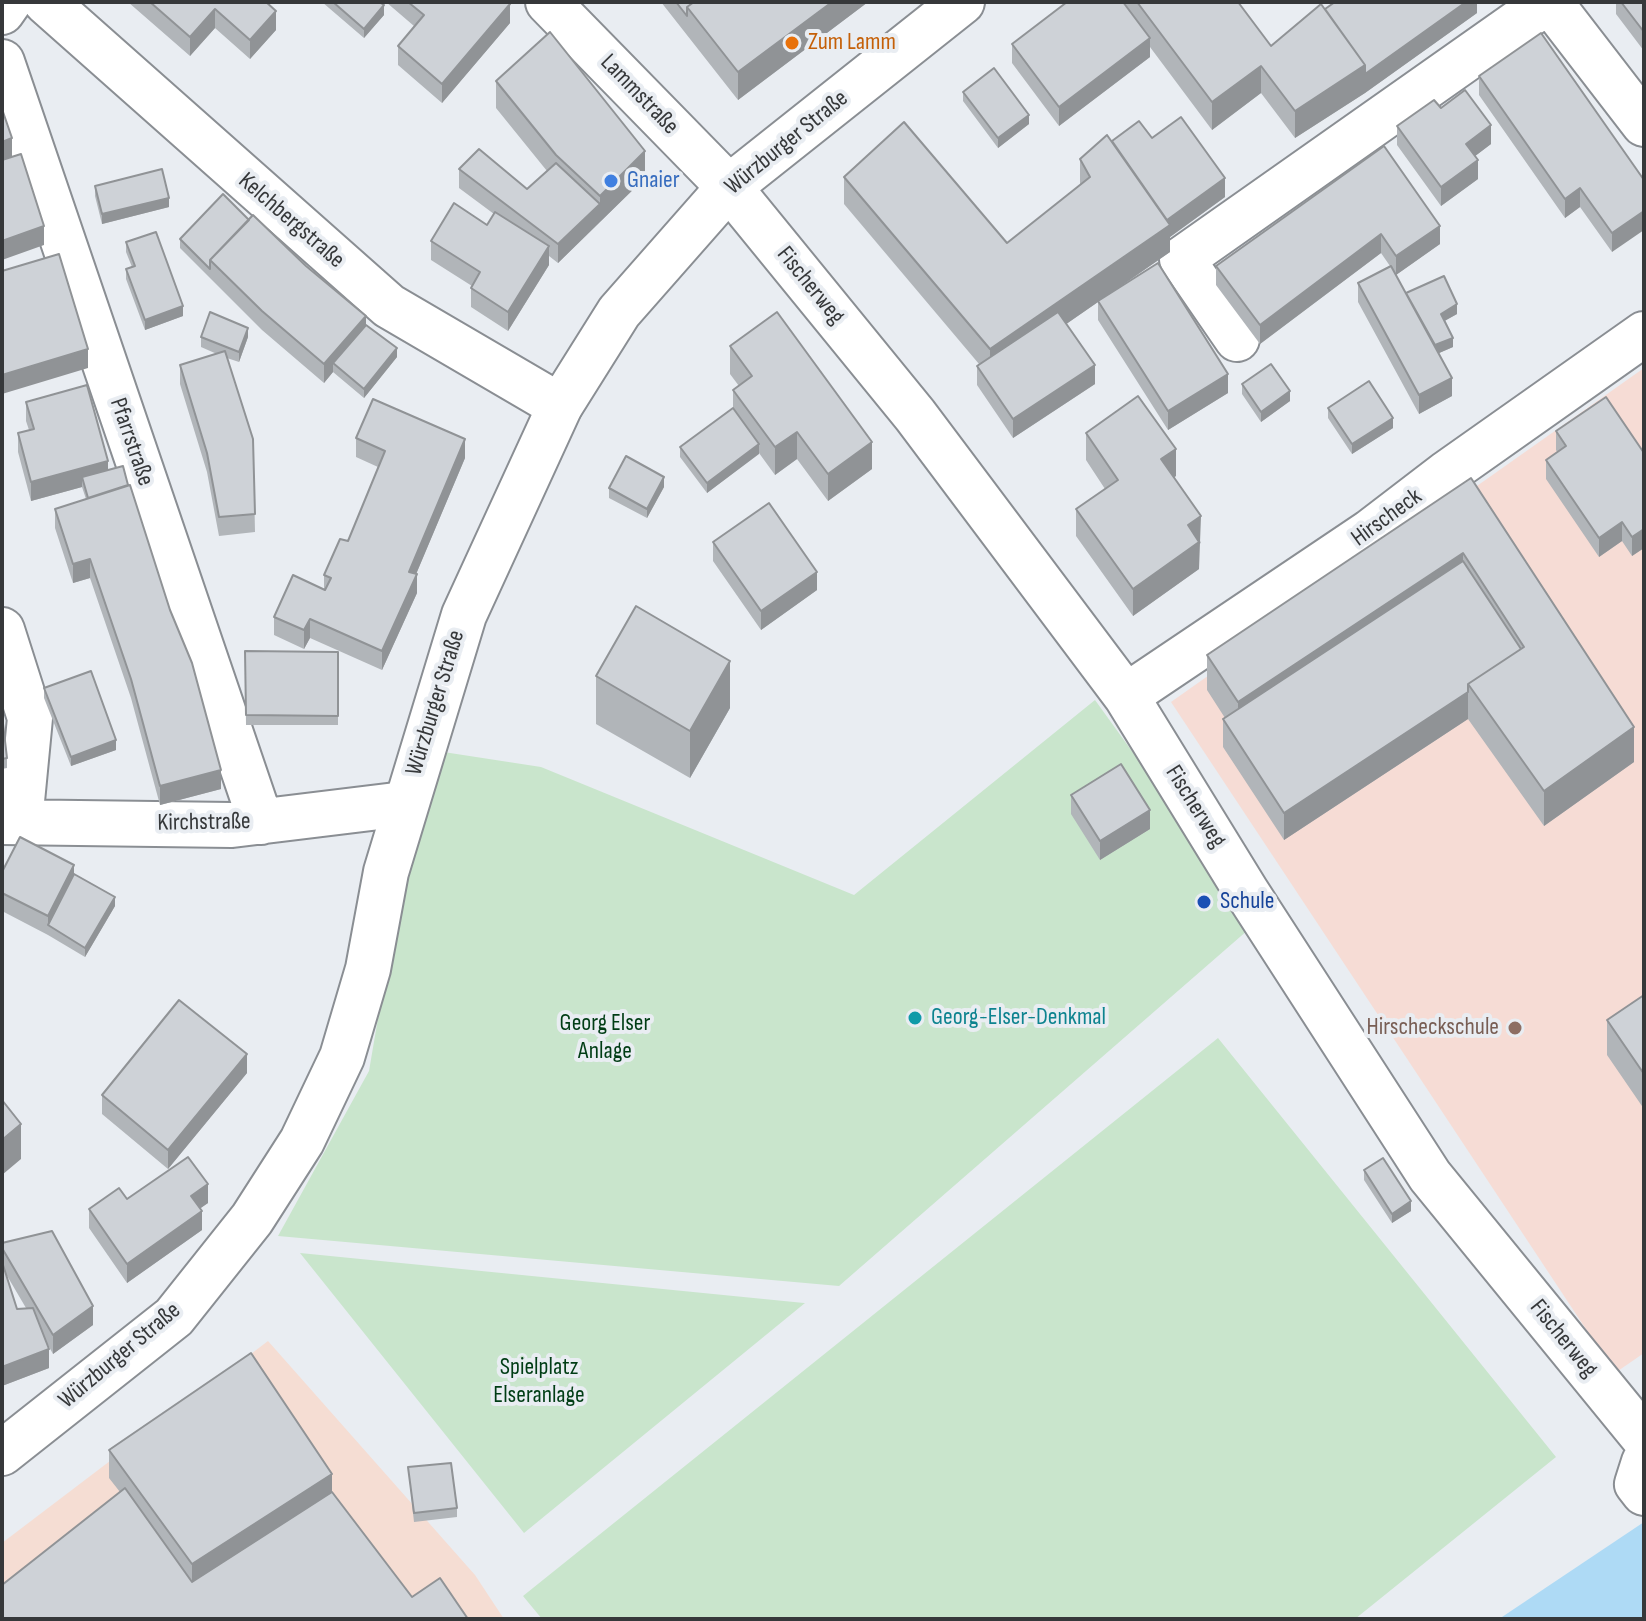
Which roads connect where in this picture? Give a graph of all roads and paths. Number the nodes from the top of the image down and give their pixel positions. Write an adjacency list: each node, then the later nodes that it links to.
1 (9, 2): 6 (street)
2 (46, 2): 12 (street, Kelchbergstraße)
3 (548, 2): 9 (street, Lammstraße)
4 (962, 2): 9 (street, Würzburger Straße)
5 (1548, 2): 8 (street); 11 (street)
6 (2, 12)
7 (2, 62): 17 (street, Pfarrstraße)
8 (1644, 124)
9 (729, 187): 12 (street, Würzburger Straße); 14 (street, Fischerweg)
10 (1644, 334): 14 (street, Hirscheck)
11 (1237, 339)
12 (560, 406): 15 (street, Würzburger Straße)
13 (2, 630): 16 (street)
14 (1126, 696): 18 (street, Fischerweg)
15 (404, 804): 17 (street, Kirchstraße); 19 (street, Würzburger Straße)
16 (11, 822): 17 (street, Kirchstraße)
17 (261, 822)
18 (1644, 1438)
19 (2, 1453)

